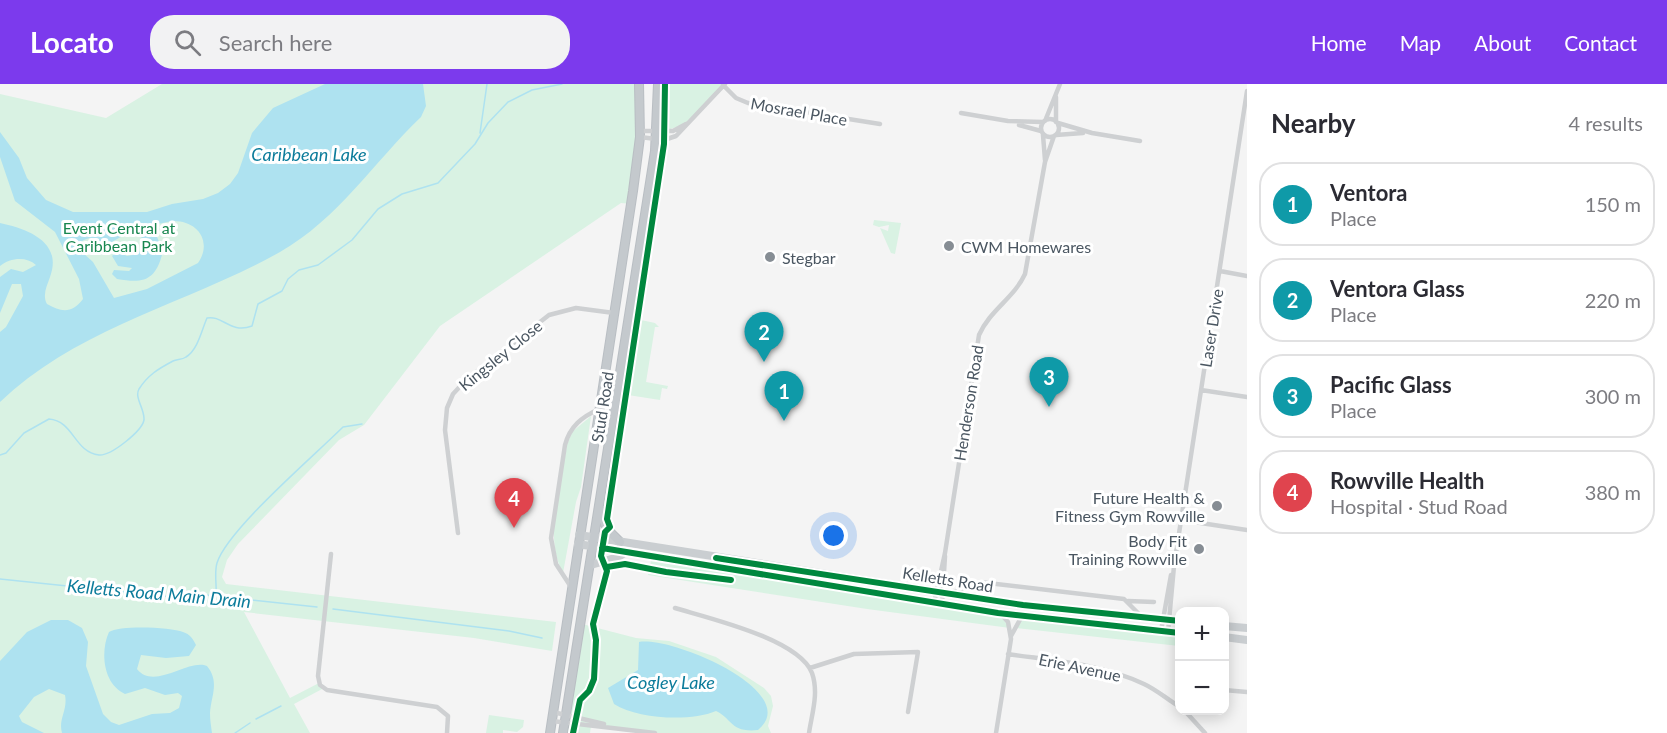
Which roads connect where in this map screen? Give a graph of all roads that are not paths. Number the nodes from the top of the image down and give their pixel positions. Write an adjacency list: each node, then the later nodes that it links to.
1 (639, 84): 14 (highway, Stud Road)
2 (658, 84): 15 (highway, Stud Road)
3 (1060, 84): 5 (street)
4 (724, 85): 11 (street, Mosrael Place); 15 (street)
5 (1056, 91): 8 (street); 10 (street)
6 (1247, 91): 19 (street, Laser Drive)
7 (961, 113): 9 (street)
8 (1044, 121): 9 (street); 10 (street); 12 (street, Henderson Road)
9 (1008, 122): 12 (street)
10 (1057, 123): 13 (street); 16 (street, Henderson Road)
11 (880, 124)
12 (1042, 133): 16 (street); 18 (street, Henderson Road)
13 (1092, 133): 16 (street); 17 (street)
14 (640, 134): 15 (street); 21 (highway, Stud Road)
15 (657, 135): 25 (highway, Stud Road)
16 (1055, 136): 18 (street, Henderson Road)
17 (1140, 141)
18 (1045, 162): 37 (street, Henderson Road)
19 (1220, 271): 20 (street); 22 (street, Laser Drive)
20 (1247, 276)
21 (614, 313): 24 (highway, Stud Road); 28 (street, Kingsley Close)
22 (1201, 390): 23 (street); 26 (street, Laser Drive)
23 (1247, 397)
24 (599, 409): 29 (highway, Stud Road); 36 (street, Stud Road)
25 (600, 510): 30 (highway, Stud Road); 31 (highway)
26 (1181, 520): 27 (street); 45 (street, Laser Drive)
27 (1247, 530)
28 (458, 533)
29 (579, 535): 30 (main road, Kelletts Road); 32 (highway, Stud Road)
30 (595, 542): 31 (main road, Kelletts Road); 32 (main road, Kelletts Road); 33 (main road, Kelletts Road); 35 (highway, Stud Road)
31 (620, 543): 37 (main road, Kelletts Road)
32 (578, 544): 36 (highway, Stud Road)
33 (626, 552): 35 (main road); 40 (main road, Kelletts Road)
34 (331, 554): 64 (street)
35 (591, 565): 62 (highway, Stud Road)
36 (571, 587): 61 (highway, Stud Road)
37 (942, 592): 38 (street, Kelletts Road); 40 (street, Henderson Road); 44 (main road, Kelletts Road)
38 (1128, 601): 39 (street, Kelletts Road); 44 (street)
39 (1154, 602)
40 (938, 604): 42 (main road, Kelletts Road)
41 (675, 608): 55 (street)
42 (998, 613): 43 (main road, Kelletts Road); 52 (street)
43 (1022, 616): 49 (main road, Kelletts Road); 52 (street)
44 (1142, 617): 45 (main road, Kelletts Road)
45 (1166, 620): 46 (main road, Kelletts Road); 49 (street, Laser Drive)
46 (1175, 621)
47 (1229, 626): 48 (main road)
48 (1247, 628)
49 (1164, 631): 50 (main road, Kelletts Road)
50 (1175, 632)
51 (1229, 638): 53 (main road)
52 (1011, 639): 54 (street)
53 (1247, 640)
54 (1008, 654): 58 (street, Erie Avenue); 69 (street)
55 (810, 668): 59 (street); 68 (street)
56 (1229, 691): 57 (street)
57 (1247, 693)
58 (1175, 704)
59 (908, 712)
60 (1188, 715): 70 (street)
61 (552, 716): 62 (street); 62 (street); 65 (highway, Stud Road)
62 (566, 718): 63 (street); 66 (highway, Stud Road)
63 (642, 732): 67 (street)
64 (447, 733)
65 (550, 733)
66 (563, 733)
67 (655, 733)
68 (809, 733)
69 (996, 733)
70 (1205, 733)

